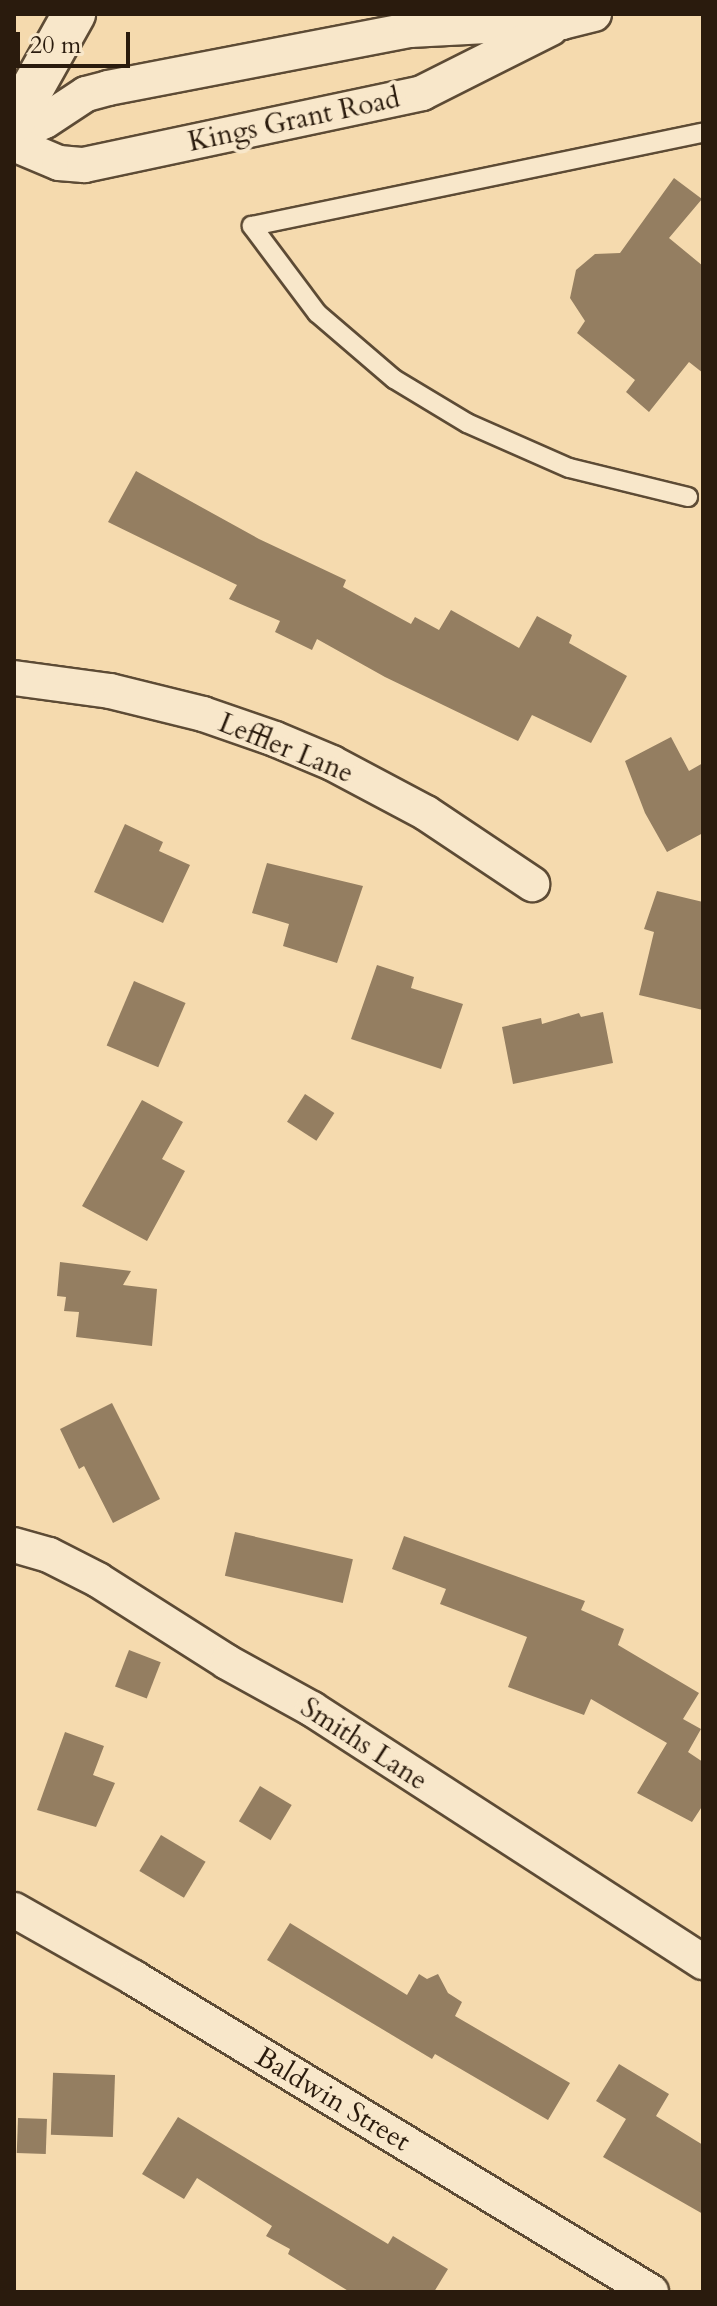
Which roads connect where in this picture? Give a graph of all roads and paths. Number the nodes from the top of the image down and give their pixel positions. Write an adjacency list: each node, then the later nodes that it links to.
1 (74, 14): 3 (street)
2 (578, 18): 5 (street, Kings Grant Road); 6 (street, Kings Grant Road)
3 (14, 121)
4 (703, 133): 7 (lane)
5 (14, 136)
6 (14, 144)
7 (688, 497)
8 (14, 678): 9 (street, Leffler Lane)
9 (532, 884)
10 (14, 1545): 12 (street, Smiths Lane)
11 (14, 1910): 13 (street, Baldwin Street)
12 (703, 1962)
13 (651, 2292)

